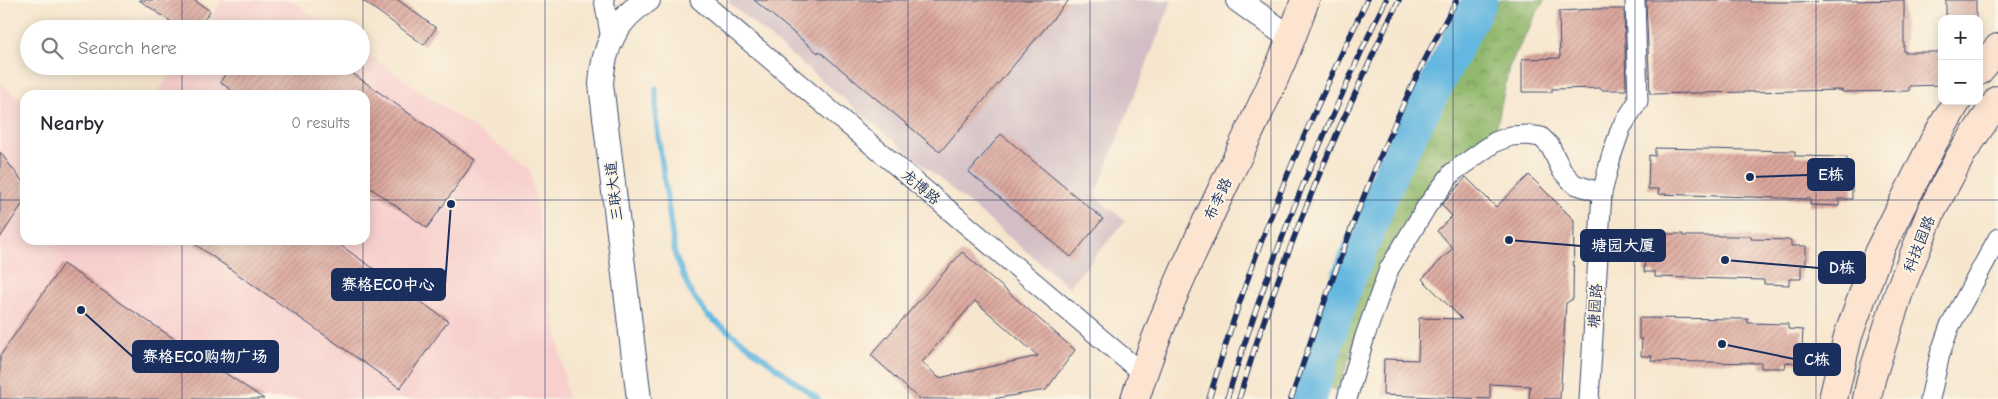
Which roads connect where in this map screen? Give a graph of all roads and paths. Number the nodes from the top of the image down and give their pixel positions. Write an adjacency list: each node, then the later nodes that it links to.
1 (604, 0): 7 (street)
2 (648, 0): 7 (street, 三联大道)
3 (700, 0): 15 (street, 龙博路)
4 (1238, 0): 8 (street)
5 (1305, 0): 8 (main road, 布李路)
6 (1636, 0): 13 (street, 塘园路)
7 (611, 39): 16 (street, 三联大道)
8 (1292, 39): 15 (main road, 布李路)
9 (1998, 48): 10 (main road)
10 (1983, 66)
11 (1998, 100): 20 (main road, 科技园路)
12 (1955, 105): 19 (main road, 科技园路)
13 (1602, 193): 17 (street); 18 (street, 塘园路)
14 (1998, 238): 21 (street)
15 (1139, 386)
16 (639, 399)
17 (1348, 399)
18 (1589, 399)
19 (1833, 399)
20 (1867, 399)
21 (1930, 399)

